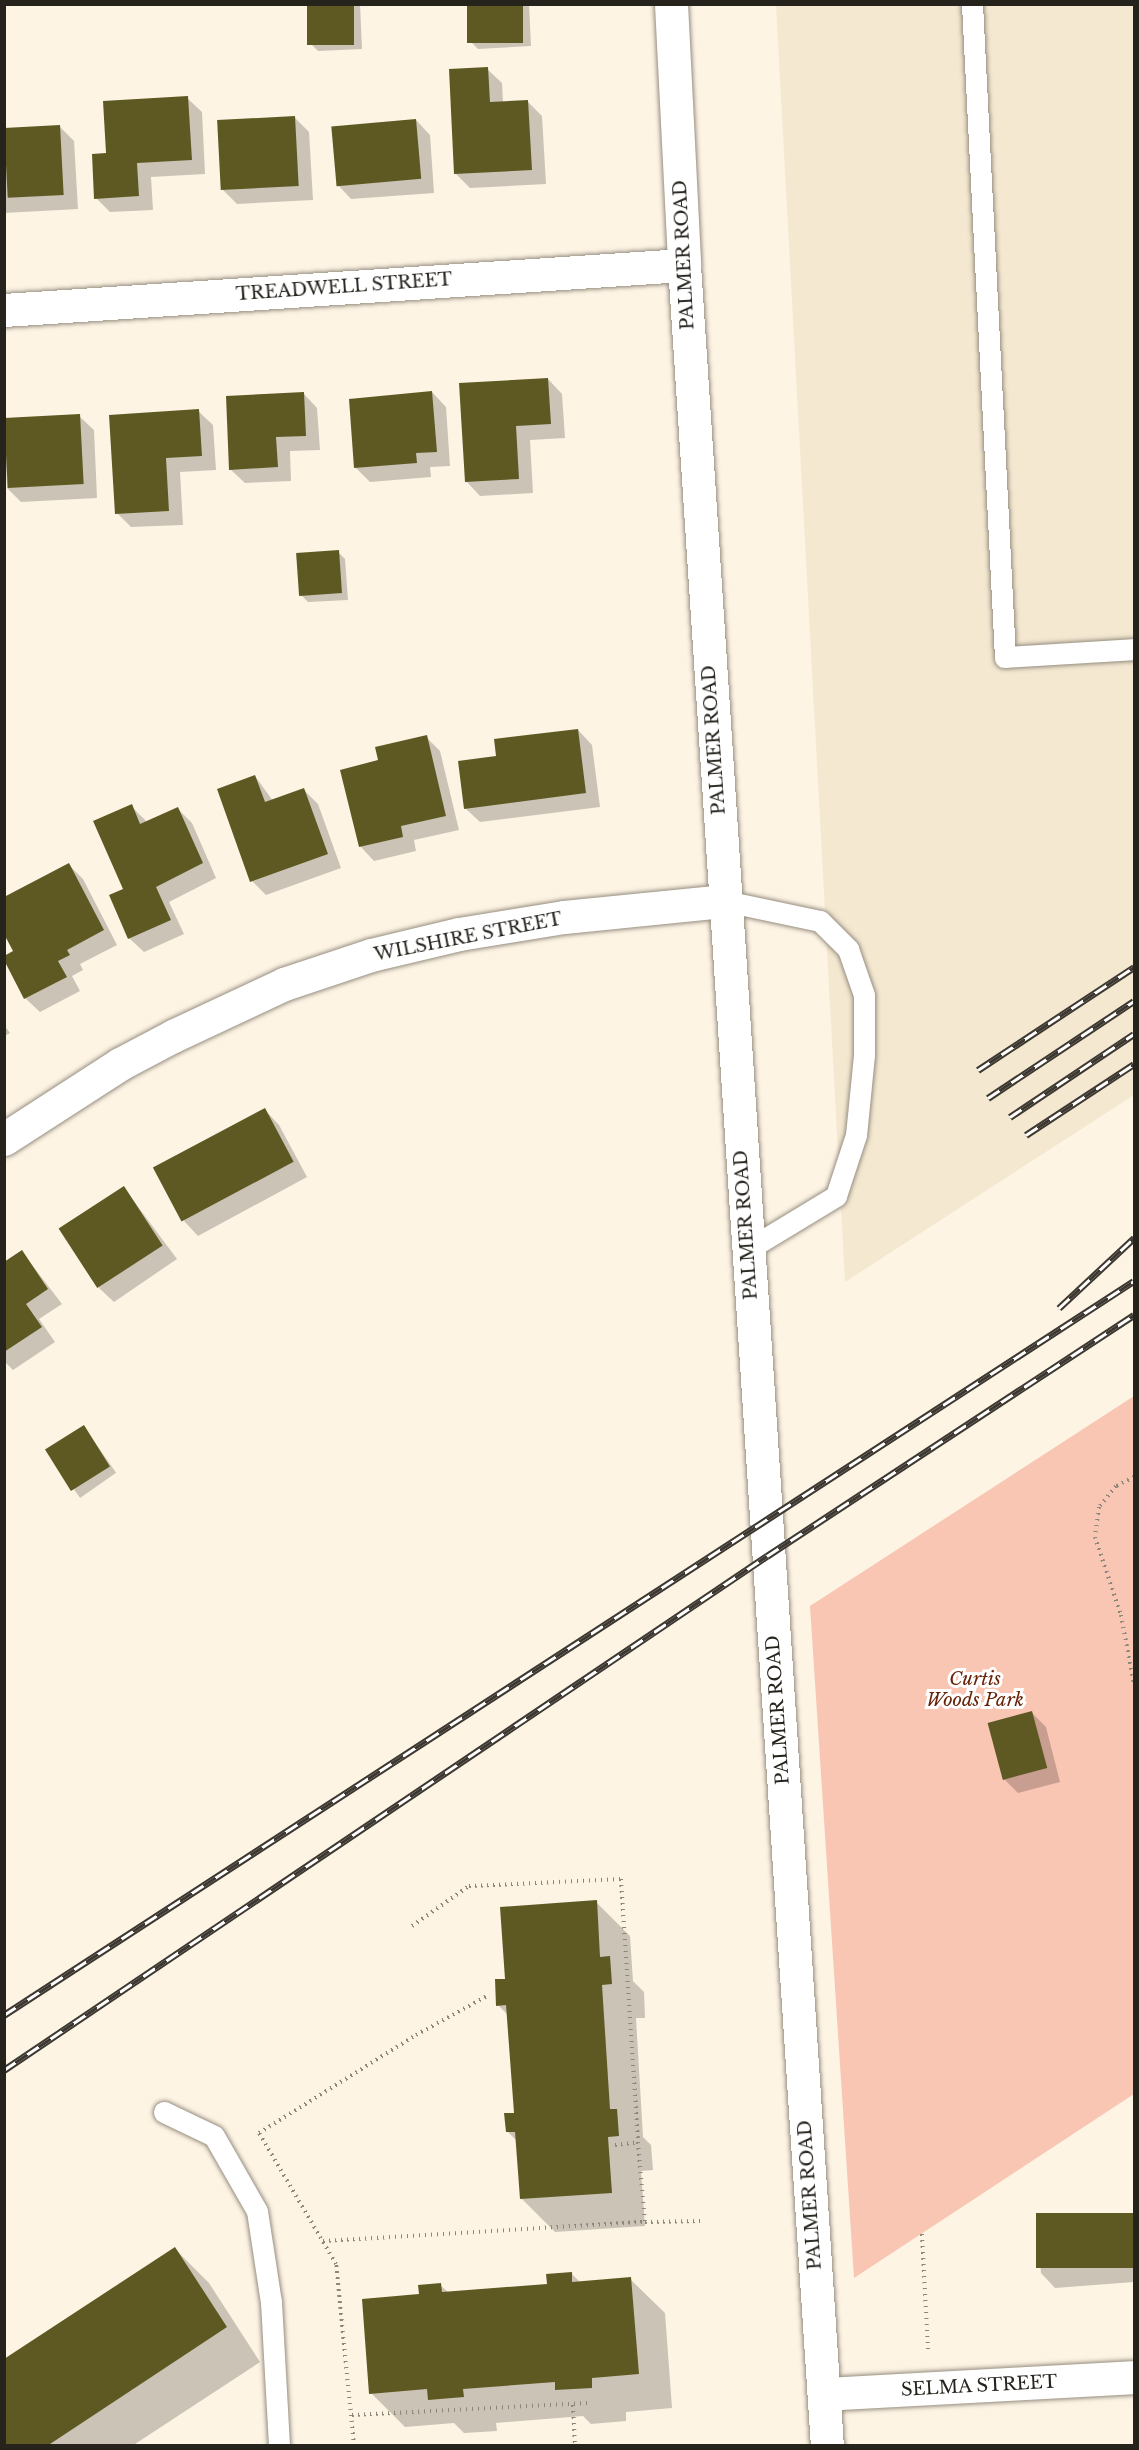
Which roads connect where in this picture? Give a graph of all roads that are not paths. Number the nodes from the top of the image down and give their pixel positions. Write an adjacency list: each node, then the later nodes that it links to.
1 (671, 4): 3 (street, PALMER ROAD)
2 (972, 4): 5 (lane)
3 (684, 265): 4 (street, TREADWELL STREET); 6 (street, PALMER ROAD)
4 (4, 310)
5 (1134, 649)
6 (724, 901): 7 (street, WILSHIRE STREET); 8 (street, PALMER ROAD); 8 (lane)
7 (4, 1139)
8 (747, 1250): 11 (street, PALMER ROAD)
9 (164, 2112): 12 (lane)
10 (1134, 2377): 11 (street, SELMA STREET)
11 (824, 2394): 13 (street, PALMER ROAD)
12 (279, 2445)
13 (827, 2445)

